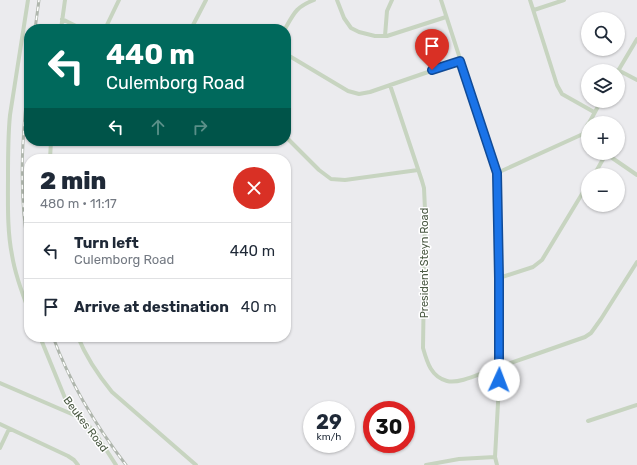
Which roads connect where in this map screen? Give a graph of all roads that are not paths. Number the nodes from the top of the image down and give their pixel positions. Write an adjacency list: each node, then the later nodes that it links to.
1 (28, 0): 14 (street)
2 (65, 0): 13 (street)
3 (119, 0): 17 (street)
4 (206, 0): 18 (street)
5 (314, 0): 19 (street)
6 (337, 0): 21 (street)
7 (392, 0): 21 (street)
8 (441, 0): 12 (street)
9 (530, 0): 11 (street)
10 (564, 0): 11 (street)
11 (534, 10): 30 (street)
12 (446, 17): 21 (street); 24 (street)
13 (62, 19): 15 (street); 16 (street)
14 (24, 24)
15 (62, 24)
16 (72, 24)
17 (107, 24)
18 (194, 24)
19 (288, 24)
20 (24, 26): 41 (street)
21 (384, 36)
22 (637, 39): 25 (street)
23 (291, 57): 28 (street)
24 (460, 61): 28 (street); 36 (street)
25 (622, 64)
26 (625, 74): 27 (street)
27 (637, 80)
28 (390, 84): 35 (street, President Steyn Road)
29 (597, 108): 30 (street)
30 (594, 112): 31 (street)
31 (592, 116)
32 (581, 135): 36 (street)
33 (291, 142): 35 (street)
34 (615, 160): 37 (street)
35 (418, 170): 44 (street, President Steyn Road)
36 (497, 173): 40 (street)
37 (637, 174)
38 (581, 196): 40 (street)
39 (637, 262): 44 (street)
40 (499, 278): 44 (street)
41 (24, 297)
42 (42, 342): 47 (street, Beukes Road)
43 (81, 342): 55 (street)
44 (500, 367): 52 (street)
45 (1, 385): 47 (street)
46 (637, 406): 48 (street)
47 (83, 419): 54 (street, Beukes Road)
48 (588, 421)
49 (0, 424): 50 (street)
50 (9, 429): 51 (street); 53 (street)
51 (0, 448)
52 (495, 457): 56 (street); 57 (street)
53 (78, 465)
54 (116, 465)
55 (196, 465)
56 (426, 465)
57 (497, 465)

